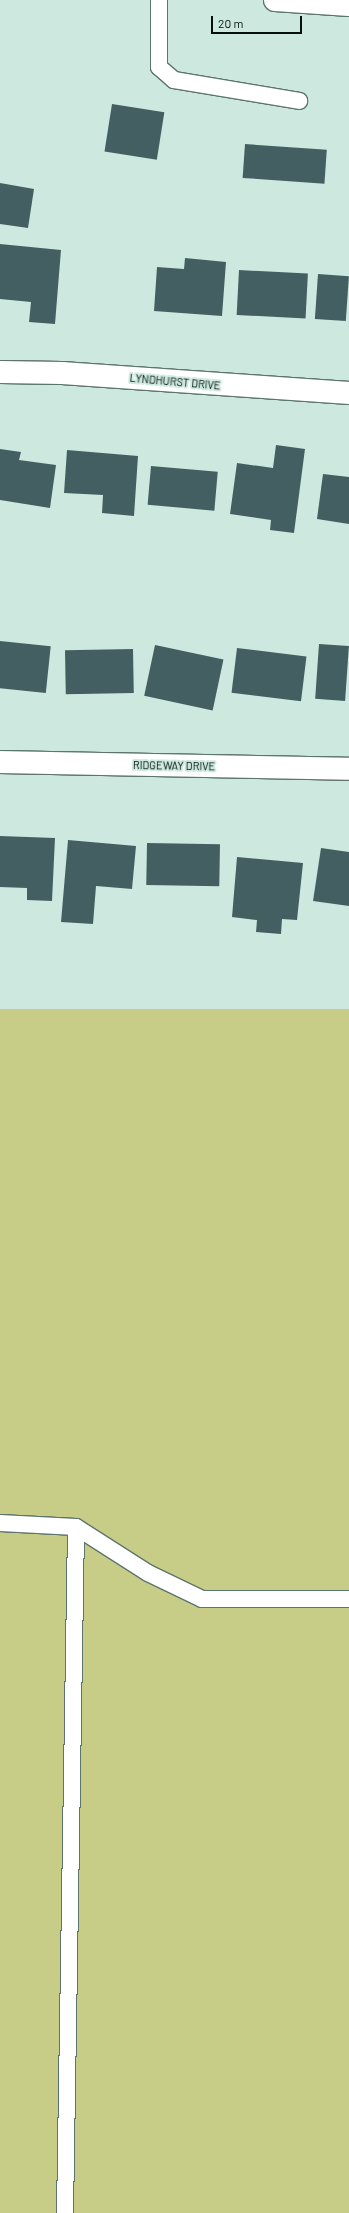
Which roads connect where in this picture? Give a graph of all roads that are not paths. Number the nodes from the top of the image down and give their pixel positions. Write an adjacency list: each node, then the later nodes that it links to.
1 (159, 0): 4 (lane)
2 (275, 0): 3 (street)
3 (349, 5)
4 (299, 101)
5 (0, 372): 6 (street, LYNDHURST DRIVE)
6 (349, 393)
7 (0, 762): 8 (street, RIDGEWAY DRIVE)
8 (349, 770)
9 (0, 1523): 10 (lane)
10 (76, 1526): 11 (lane); 12 (lane)
11 (349, 1600)
12 (65, 2213)

